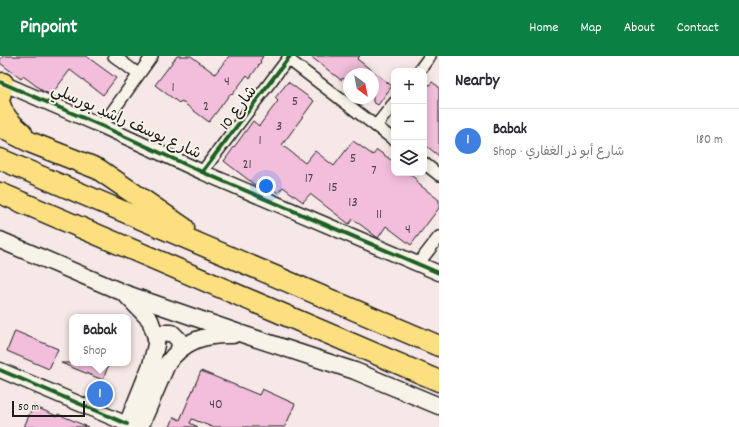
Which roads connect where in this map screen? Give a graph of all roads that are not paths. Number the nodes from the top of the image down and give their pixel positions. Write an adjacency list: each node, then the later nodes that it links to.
1 (114, 56): 6 (street)
2 (152, 56): 6 (street)
3 (430, 56): 5 (street)
4 (289, 57): 11 (street); 17 (street, شارع 10)
5 (421, 68)
6 (138, 74): 10 (street)
7 (1, 88): 10 (street, شارع يوسف راشد بورسلي)
8 (0, 104): 14 (highway)
9 (393, 104): 11 (street)
10 (102, 126): 17 (street, شارع يوسف راشد بورسلي)
11 (376, 126): 13 (street)
12 (0, 127): 14 (highway)
13 (391, 138)
14 (32, 143): 22 (highway)
15 (0, 159): 22 (highway)
16 (427, 165): 18 (street)
17 (202, 172): 23 (street, شارع يوسف راشد بورسلي)
18 (439, 175)
19 (0, 193): 31 (highway)
20 (439, 237): 23 (street)
21 (0, 240): 25 (main road)
22 (218, 252): 28 (highway)
23 (418, 264): 24 (street, شارع يوسف راشد بورسلي)
24 (439, 273)
25 (124, 293): 26 (main road); 27 (main road)
26 (245, 335): 29 (main road); 32 (main road)
27 (156, 339): 29 (main road); 33 (main road)
28 (439, 346)
29 (180, 349): 33 (main road)
30 (0, 370): 33 (street)
31 (439, 381)
32 (439, 406)
33 (131, 426)

